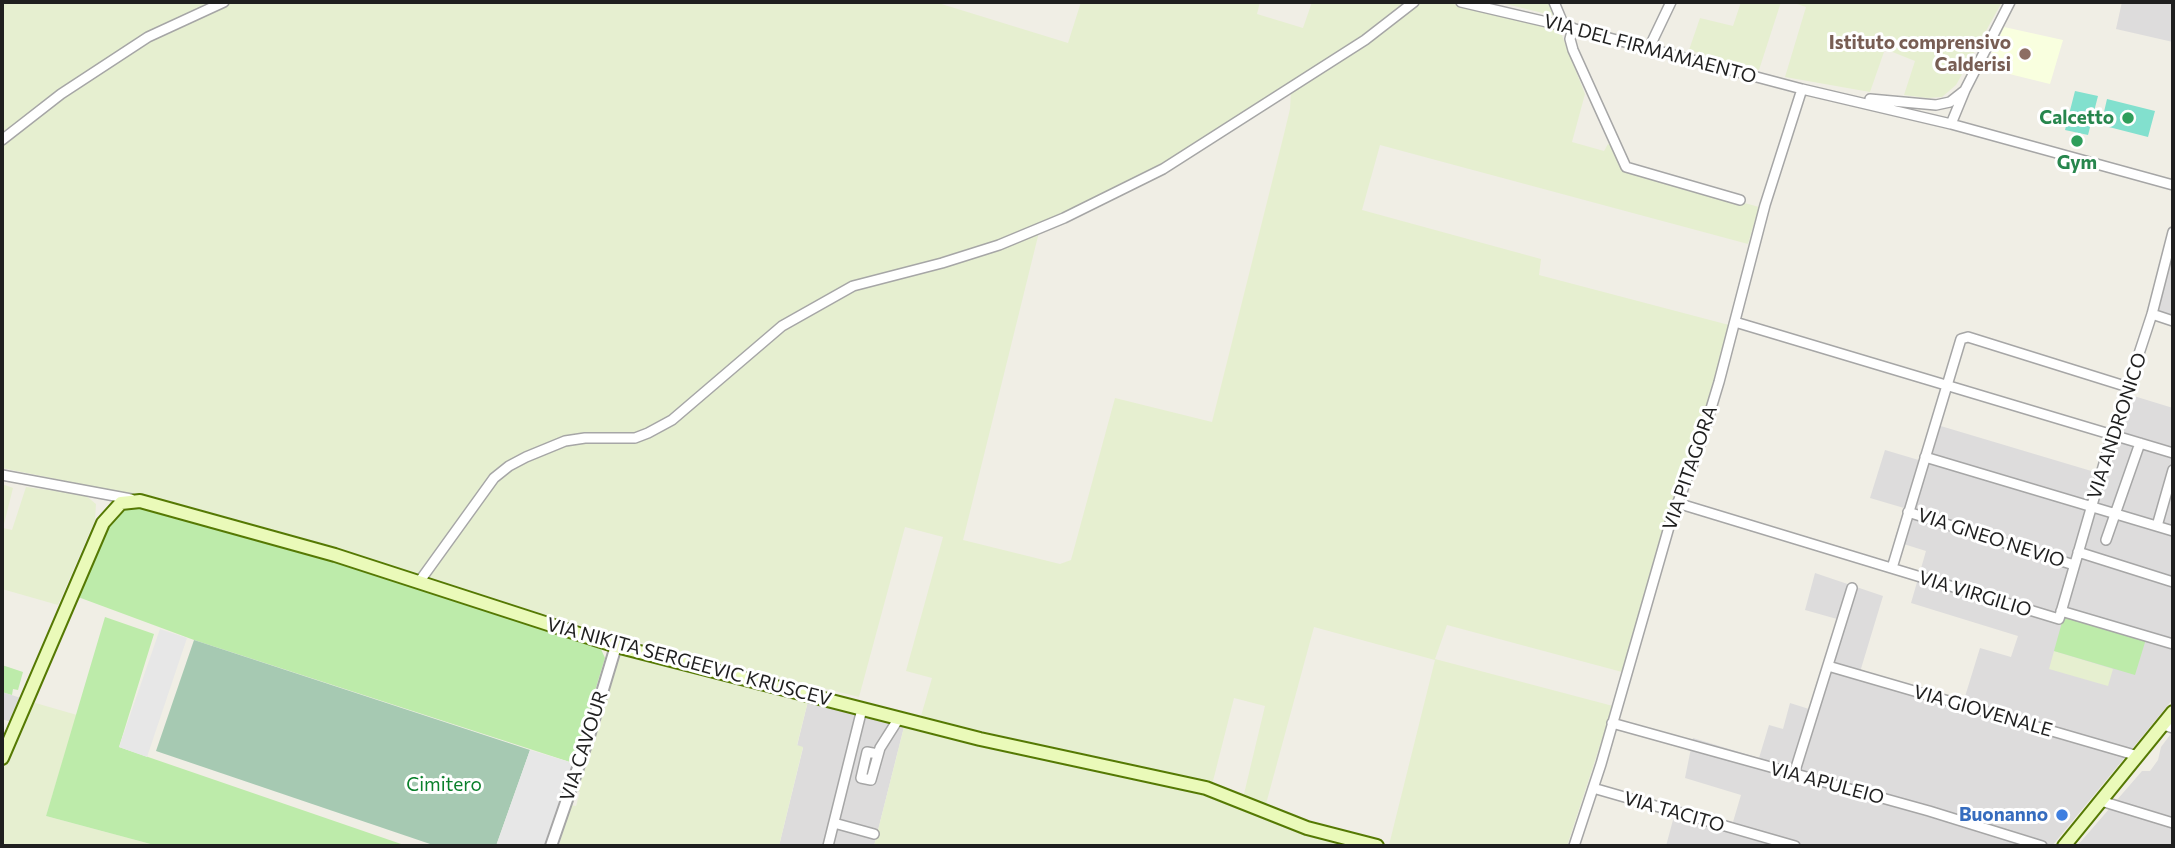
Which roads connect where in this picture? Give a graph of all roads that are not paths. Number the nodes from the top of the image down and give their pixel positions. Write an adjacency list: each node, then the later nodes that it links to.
1 (224, 2): 13 (street)
2 (1414, 2): 40 (street)
3 (1461, 2): 7 (street, VIA DEL FIRMAMAENTO)
4 (1554, 2): 7 (street)
5 (1671, 2): 8 (street)
6 (2010, 2): 10 (street)
7 (1569, 27): 8 (street, VIA DEL FIRMAMAENTO); 15 (street)
8 (1649, 48): 9 (street, VIA DEL FIRMAMAENTO)
9 (1801, 89): 11 (street, VIA DEL FIRMAMAENTO); 20 (street, VIA PITAGORA)
10 (1965, 90): 11 (street, VIA DEL FIRMAMAENTO); 12 (street)
11 (1839, 97): 12 (street, VIA DEL FIRMAMAENTO)
12 (1951, 124): 14 (street, VIA DEL FIRMAMAENTO)
13 (2, 140)
14 (2173, 185)
15 (1740, 200)
16 (2173, 232): 17 (street, VIA ANDRONICO)
17 (2169, 261): 18 (street, VIA ANDRONICO)
18 (2152, 314): 19 (street); 22 (street, VIA ANDRONICO)
19 (2173, 321)
20 (1735, 322): 21 (street); 30 (street, VIA PITAGORA)
21 (1947, 385): 22 (street); 23 (street); 26 (street)
22 (2128, 387): 23 (street, VIA ANDRONICO)
23 (2112, 436): 24 (street); 31 (street, VIA ANDRONICO)
24 (2140, 443): 25 (street); 33 (street)
25 (2173, 453)
26 (1925, 457): 31 (street); 32 (street)
27 (2173, 470): 34 (street)
28 (2, 475): 29 (street, VIA NIKITA SERGEEVIC KRUSCEV)
29 (140, 501): 40 (main road, VIA NIKITA SERGEEVIC KRUSCEV); 53 (main road)
30 (1677, 503): 39 (street, VIA VIRGILIO); 50 (street, VIA PITAGORA)
31 (2094, 508): 33 (street); 37 (street, VIA ANDRONICO)
32 (1908, 512): 38 (street, VIA GNEO NEVIO); 39 (street)
33 (2116, 514): 34 (street); 36 (street)
34 (2157, 526): 35 (street)
35 (2173, 531)
36 (2106, 540)
37 (2078, 552): 38 (street, VIA ANDRONICO); 41 (street)
38 (2074, 565): 43 (street, VIA ANDRONICO)
39 (1892, 568): 43 (street, VIA VIRGILIO)
40 (419, 582): 45 (main road, VIA NIKITA SERGEEVIC KRUSCEV)
41 (2173, 582)
42 (1852, 588): 46 (street)
43 (2060, 615): 44 (street, VIA VIRGILIO)
44 (2173, 643)
45 (616, 646): 47 (main road, VIA NIKITA SERGEEVIC KRUSCEV); 61 (street, VIA CAVOUR)
46 (1828, 666): 52 (street, VIA GIOVENALE); 55 (street)
47 (862, 709): 49 (main road, VIA NIKITA SERGEEVIC KRUSCEV); 54 (street)
48 (2173, 712): 51 (main road)
49 (899, 718): 54 (street); 63 (main road, VIA NIKITA SERGEEVIC KRUSCEV)
50 (1612, 723): 55 (street, VIA APULEIO); 56 (street, VIA PITAGORA)
51 (2168, 727): 52 (main road)
52 (2138, 755): 57 (main road)
53 (2, 758)
54 (847, 769): 58 (street)
55 (1794, 774): 66 (street, VIA APULEIO)
56 (1593, 788): 64 (street, VIA PITAGORA); 65 (street, VIA TACITO)
57 (2101, 801): 59 (street); 67 (main road)
58 (834, 823): 60 (street); 62 (street)
59 (2173, 823)
60 (874, 834)
61 (551, 846)
62 (828, 846)
63 (1377, 846)
64 (1574, 846)
65 (1795, 846)
66 (2042, 846)
67 (2064, 846)

